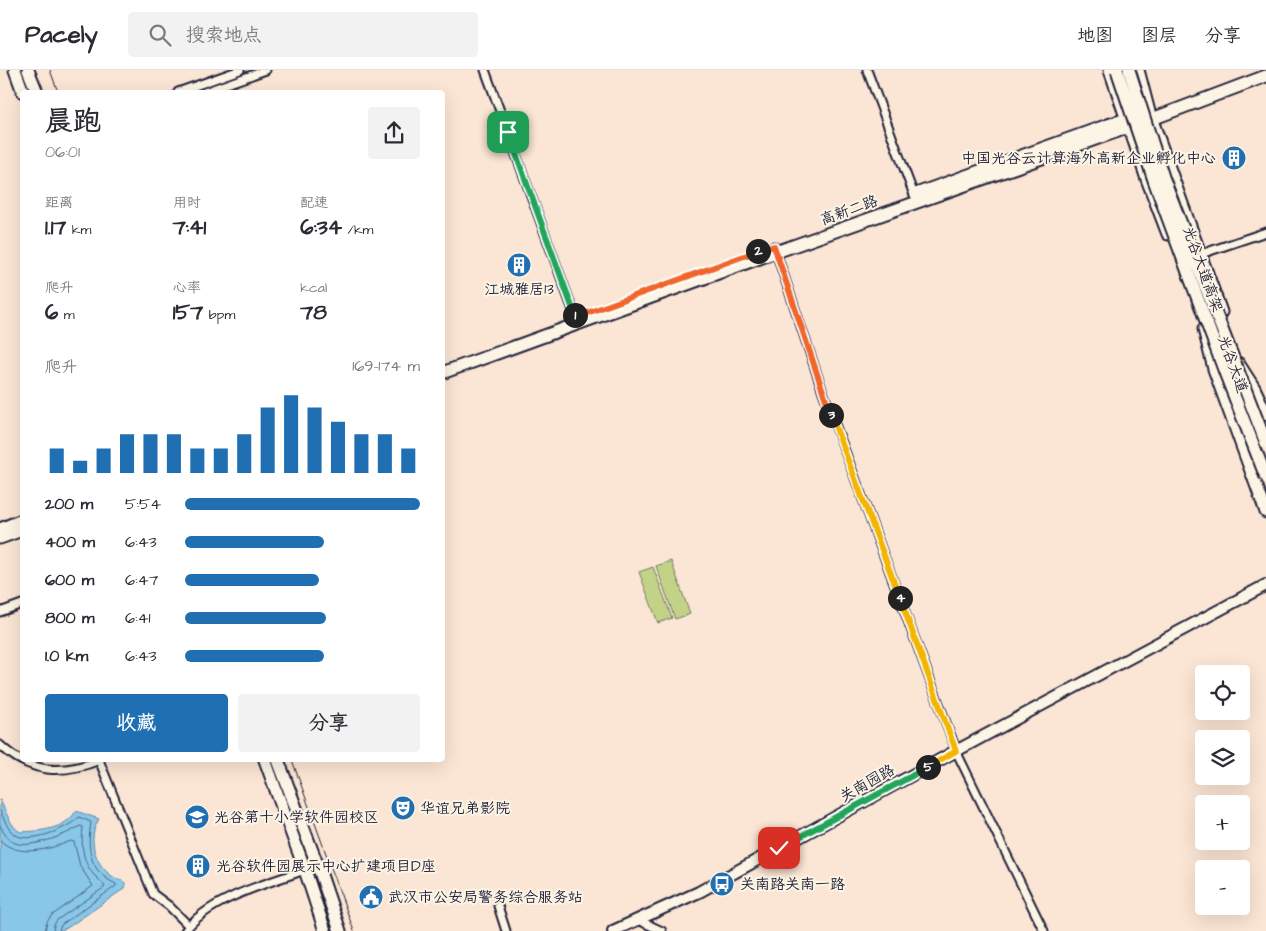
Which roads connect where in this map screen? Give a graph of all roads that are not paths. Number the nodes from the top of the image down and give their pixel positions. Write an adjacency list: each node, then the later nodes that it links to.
1 (15, 70): 13 (main road)
2 (28, 70): 14 (main road)
3 (240, 70): 15 (street)
4 (266, 70): 16 (street)
5 (485, 70): 25 (street)
6 (867, 70): 21 (street)
7 (1110, 70): 18 (main road, 光谷大道)
8 (1117, 70): 32 (main road, 光谷大道高架, bridge)
9 (1129, 70): 31 (main road, 光谷大道高架, bridge)
10 (1138, 70): 17 (main road, 光谷大道)
11 (1264, 70): 17 (main road, 高新二路)
12 (1266, 76): 17 (main road, 高新二路)
13 (22, 90)
14 (36, 90)
15 (184, 90)
16 (210, 90)
17 (1151, 116): 18 (main road, 高新二路); 24 (main road, 光谷大道)
18 (1129, 122): 19 (main road, 高新二路); 20 (main road, 光谷大道); 21 (main road, 高新二路)
19 (1109, 134): 20 (main road); 23 (main road, 高新二路)
20 (1140, 157): 26 (main road, 光谷大道)
21 (914, 195): 23 (main road, 高新二路)
22 (1266, 232): 24 (street)
23 (775, 249): 25 (main road, 高新二路); 44 (street)
24 (1201, 254): 27 (main road, 光谷大道)
25 (577, 320): 28 (main road, 高新二路); 29 (main road, 高新二路)
26 (1204, 329): 33 (main road, 光谷大道); 34 (main road)
27 (1238, 363): 30 (main road); 31 (main road, 光谷大道)
28 (445, 365)
29 (445, 372)
30 (1266, 414)
31 (1266, 444)
32 (1266, 478)
33 (1266, 498)
34 (1266, 512)
35 (20, 521): 36 (main road)
36 (0, 529)
37 (20, 531): 38 (main road)
38 (0, 538)
39 (1266, 585): 44 (main road, 关南园路)
40 (1266, 591): 44 (main road, 关南园路)
41 (20, 605): 42 (street)
42 (0, 612)
43 (0, 745): 45 (street)
44 (957, 753): 53 (main road, 关南园路); 61 (street)
45 (20, 760)
46 (24, 762): 47 (street)
47 (93, 762)
48 (100, 762): 54 (street)
49 (266, 762): 51 (main road)
50 (279, 762): 57 (main road)
51 (305, 870): 54 (street); 56 (main road)
52 (498, 906): 55 (street)
53 (641, 921): 58 (main road, 关南园路); 59 (main road, 关南园路); 60 (street)
54 (187, 929)
55 (504, 930)
56 (325, 931)
57 (340, 931)
58 (613, 931)
59 (627, 931)
60 (662, 931)
61 (1044, 931)

